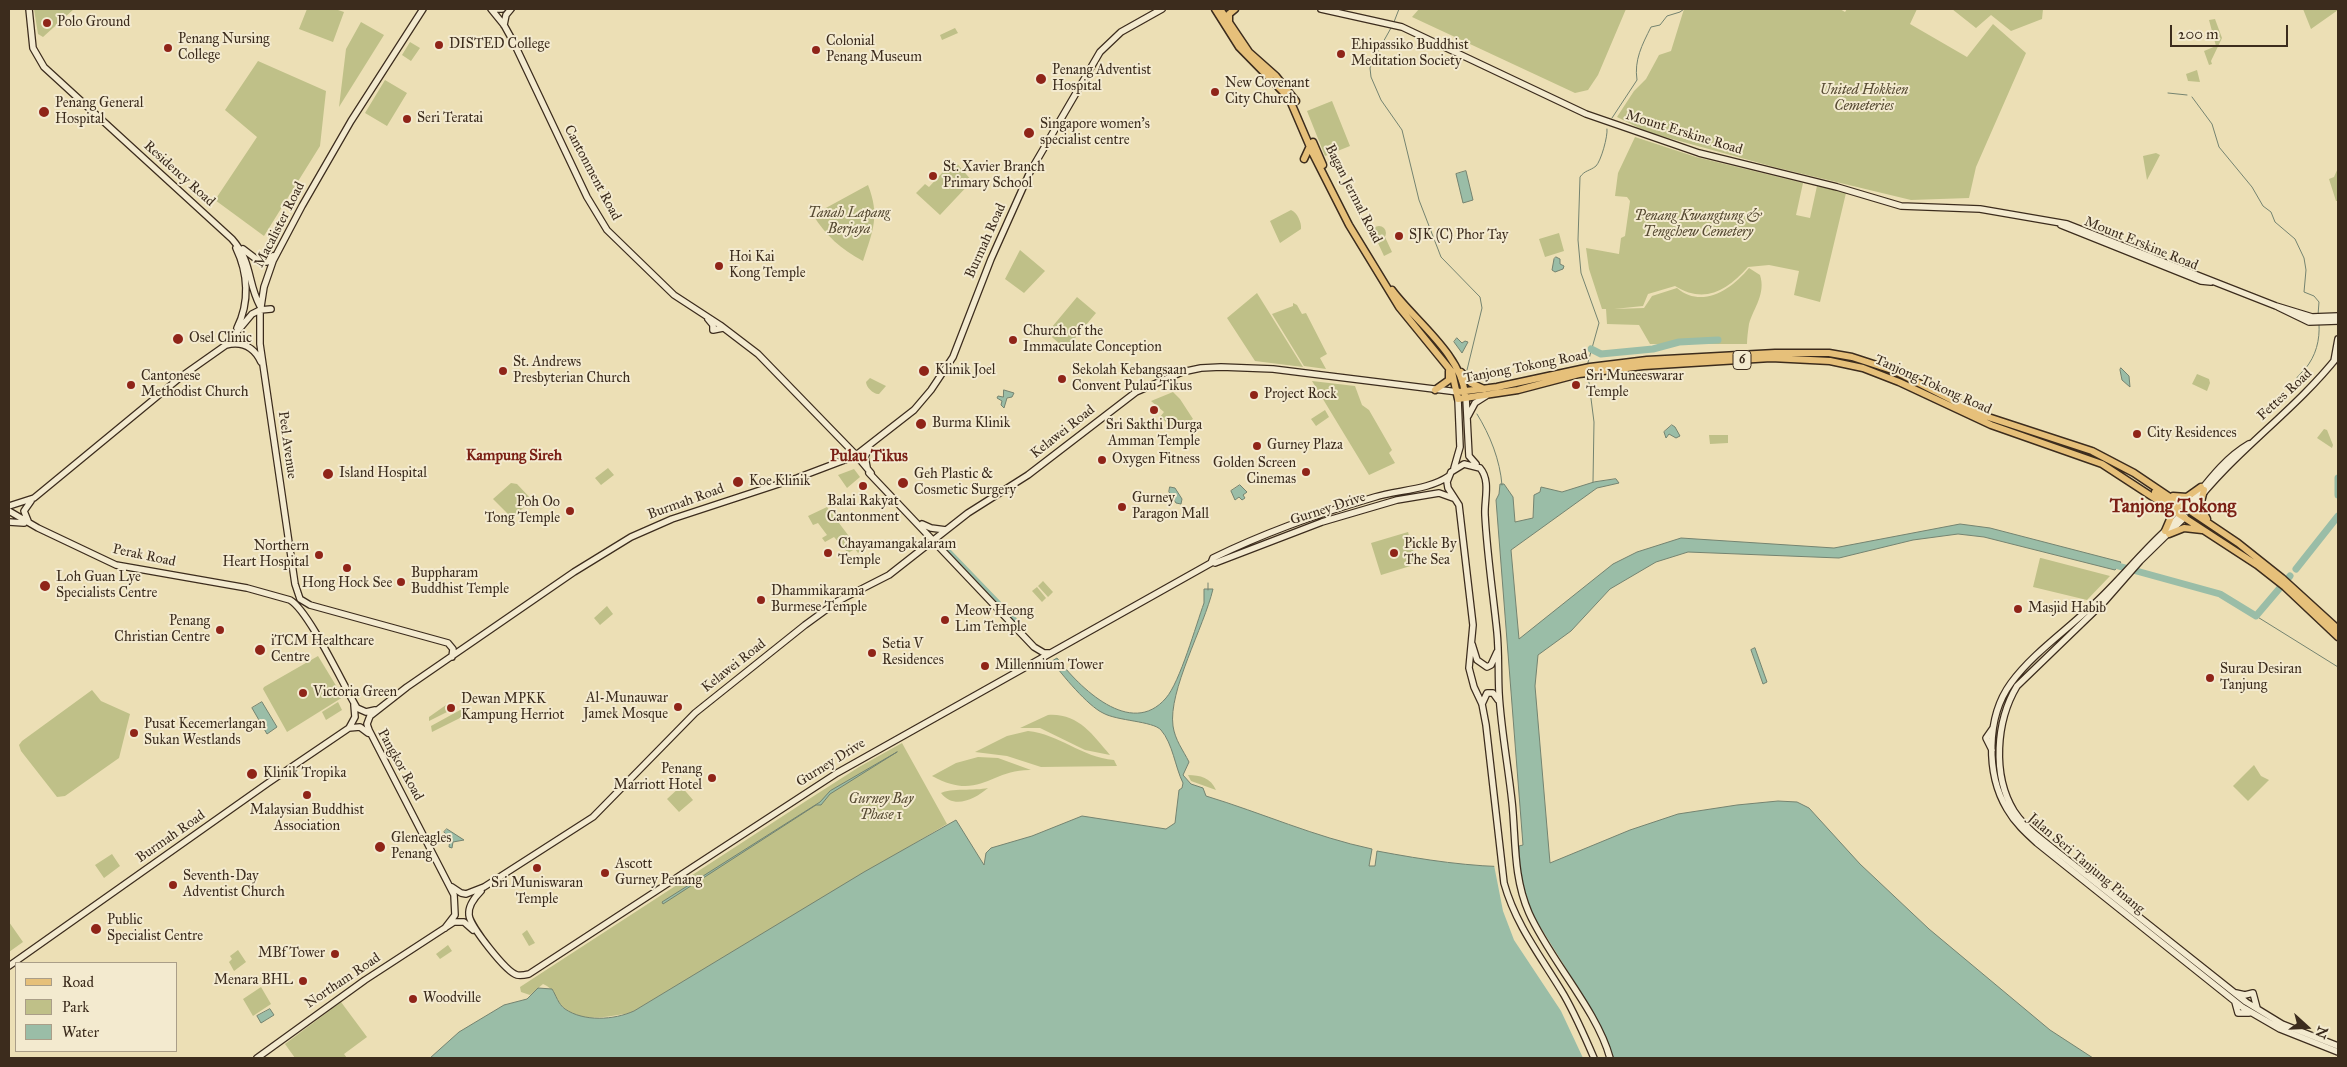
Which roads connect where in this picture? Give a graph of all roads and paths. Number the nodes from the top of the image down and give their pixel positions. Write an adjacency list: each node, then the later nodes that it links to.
1 (28, 9): 19 (main road, Residency Road)
2 (423, 9): 21 (main road, Macalister Road)
3 (492, 9): 13 (main road, Cantonment Road)
4 (496, 9): 5 (main road)
5 (502, 9)
6 (511, 9): 13 (main road)
7 (1162, 9): 52 (main road, Burmah Road)
8 (1215, 9): 14 (main road, Bagan Jermal Road)
9 (1220, 9): 12 (main road, Bagan Jermal Road)
10 (1235, 9): 12 (main road)
11 (1321, 9): 16 (main road, Mount Erskine Road)
12 (1229, 23): 29 (main road, Bagan Jermal Road)
13 (504, 25): 31 (main road, Cantonment Road)
14 (1310, 146): 15 (main road); 33 (main road, Bagan Jermal Road)
15 (1304, 159)
16 (2057, 223): 17 (main road, Mount Erskine Road); 18 (main road, Mount Erskine Road)
17 (2077, 232): 18 (main road); 20 (main road, Mount Erskine Road)
18 (2090, 232): 20 (main road); 23 (main road, Mount Erskine Road)
19 (232, 239): 21 (main road); 27 (main road); 38 (main road)
20 (2117, 249): 22 (main road, Mount Erskine Road)
21 (278, 250): 26 (main road, Macalister Road)
22 (2155, 263): 23 (main road); 24 (main road, Mount Erskine Road)
23 (2172, 264): 24 (main road); 25 (main road, Mount Erskine Road)
24 (2191, 277): 25 (main road, Mount Erskine Road)
25 (2216, 283): 32 (main road, Mount Erskine Road)
26 (264, 289): 27 (main road, Macalister Road); 28 (main road)
27 (260, 308): 28 (main road); 35 (main road, Peel Avenue); 38 (main road)
28 (271, 309): 35 (main road)
29 (1412, 311): 33 (main road); 37 (main road, Bagan Jermal Road)
30 (2338, 316): 32 (main road, Mount Erskine Road)
31 (708, 319): 36 (main road, Cantonment Road); 36 (main road, Cantonment Road)
32 (2319, 320): 34 (main road, Mount Erskine Road)
33 (1412, 322): 40 (main road, Bagan Jermal Road)
34 (2338, 322)
35 (259, 325): 43 (main road, Peel Avenue)
36 (723, 328): 53 (main road, Cantonment Road)
37 (1426, 328): 40 (main road); 44 (main road, Bagan Jermal Road)
38 (232, 339): 41 (main road)
39 (2338, 339): 42 (main road, Fettes Road)
40 (1427, 340): 44 (main road, Bagan Jermal Road)
41 (226, 345): 43 (main road); 62 (main road)
42 (2336, 358): 60 (main road, Fettes Road)
43 (263, 364): 82 (main road, Peel Avenue)
44 (1451, 366): 47 (main road); 48 (main road); 49 (main road, Bagan Jermal Road); 50 (main road, Bagan Jermal Road)
45 (1590, 370): 46 (main road, Tanjong Tokong Road / 6); 55 (main road, Tanjong Tokong Road / 6); 64 (main road, Tanjong Tokong Road / 6)
46 (1580, 372): 48 (main road, Tanjong Tokong Road / 6); 48 (main road, Tanjong Tokong Road / 6)
47 (1435, 390): 49 (main road, Kelawei Road); 72 (main road, Kelawei Road)
48 (1485, 393): 50 (main road, Tanjong Tokong Road / 6); 51 (main road)
49 (1458, 395): 50 (main road, Tanjong Tokong Road / 6); 56 (main road)
50 (1465, 395): 51 (main road)
51 (1467, 420): 57 (main road)
52 (870, 445): 53 (main road, Burmah Road); 58 (main road)
53 (856, 455): 54 (main road, Burmah Road); 58 (main road, Cantonment Road)
54 (848, 458): 58 (main road, Cantonment Road); 93 (main road, Burmah Road)
55 (2116, 464): 61 (main road, Tanjong Tokong Road / 6); 67 (main road, Tanjong Tokong Road)
56 (1454, 468): 57 (main road); 59 (main road)
57 (1480, 468): 88 (main road)
58 (869, 471): 68 (main road, Cantonment Road)
59 (1449, 476): 63 (main road); 77 (main road, Gurney Drive)
60 (2203, 489): 61 (main road); 67 (main road, Fettes Road); 70 (main road)
61 (2169, 495): 67 (main road, Tanjong Tokong Road / 6)
62 (34, 498): 65 (main road); 75 (main road)
63 (1454, 499): 78 (main road, Gurney Drive); 90 (main road)
64 (2164, 503): 67 (main road, Tanjong Tokong Road / 6); 74 (main road)
65 (9, 506)
66 (9, 511): 71 (main road, Perak Road)
67 (2185, 512): 70 (main road, Tanjong Tokong Road / 6); 73 (main road, Tanjong Tokong Road / 6); 74 (main road, Jalan Seri Tanjung Pinang)
68 (916, 520): 72 (main road); 76 (main road, Cantonment Road)
69 (9, 522): 71 (main road)
70 (2211, 523): 81 (main road, Tanjong Tokong Road / 6)
71 (33, 526): 75 (main road, Perak Road)
72 (946, 530): 76 (main road, Kelawei Road)
73 (2205, 530): 74 (main road); 81 (main road, Tanjong Tokong Road / 6)
74 (2167, 532): 80 (main road, Jalan Seri Tanjung Pinang)
75 (50, 534): 84 (main road, Perak Road)
76 (933, 540): 91 (main road, Cantonment Road); 102 (main road, Kelawei Road)
77 (1244, 543): 78 (main road); 79 (main road, Gurney Drive)
78 (1246, 550): 79 (main road, Gurney Drive)
79 (1212, 562): 92 (main road, Gurney Drive)
80 (2124, 576): 106 (main road, Jalan Seri Tanjung Pinang); 107 (main road, Jalan Seri Tanjung Pinang)
81 (2280, 580): 83 (main road, Tanjong Tokong Road / 6)
82 (295, 584): 84 (main road); 85 (main road, Peel Avenue)
83 (2287, 586): 87 (main road, Tanjong Tokong Road / 6); 89 (main road, Tanjong Tokong Road / 6)
84 (283, 597): 86 (main road)
85 (310, 605): 86 (main road); 93 (main road)
86 (307, 620): 95 (main road)
87 (2338, 629)
88 (1497, 634): 90 (main road); 98 (main road)
89 (2338, 637)
90 (1472, 642): 96 (main road)
91 (1034, 647): 92 (main road, Cantonment Road); 94 (main road)
92 (1050, 653): 94 (main road, Gurney Drive)
93 (452, 657): 97 (main road, Burmah Road)
94 (1027, 666): 104 (main road, Gurney Drive)
95 (352, 699): 97 (main road); 99 (main road)
96 (1482, 704): 98 (main road); 110 (main road)
97 (377, 709): 100 (main road)
98 (1500, 709): 111 (main road)
99 (349, 728): 100 (main road, Pangkor Road); 105 (main road, Burmah Road)
100 (373, 738): 101 (main road, Pangkor Road)
101 (450, 884): 102 (main road, Kelawei Road); 103 (main road, Pangkor Road)
102 (484, 888): 104 (main road, Kelawei Road)
103 (445, 928): 104 (main road); 109 (main road, Northam Road)
104 (482, 938)
105 (9, 966)
106 (2234, 992): 107 (main road, Jalan Seri Tanjung Pinang); 107 (main road)
107 (2257, 1013): 108 (main road, Jalan Seri Tanjung Pinang)
108 (2337, 1050)
109 (257, 1058)
110 (1594, 1058)
111 (1610, 1058)

